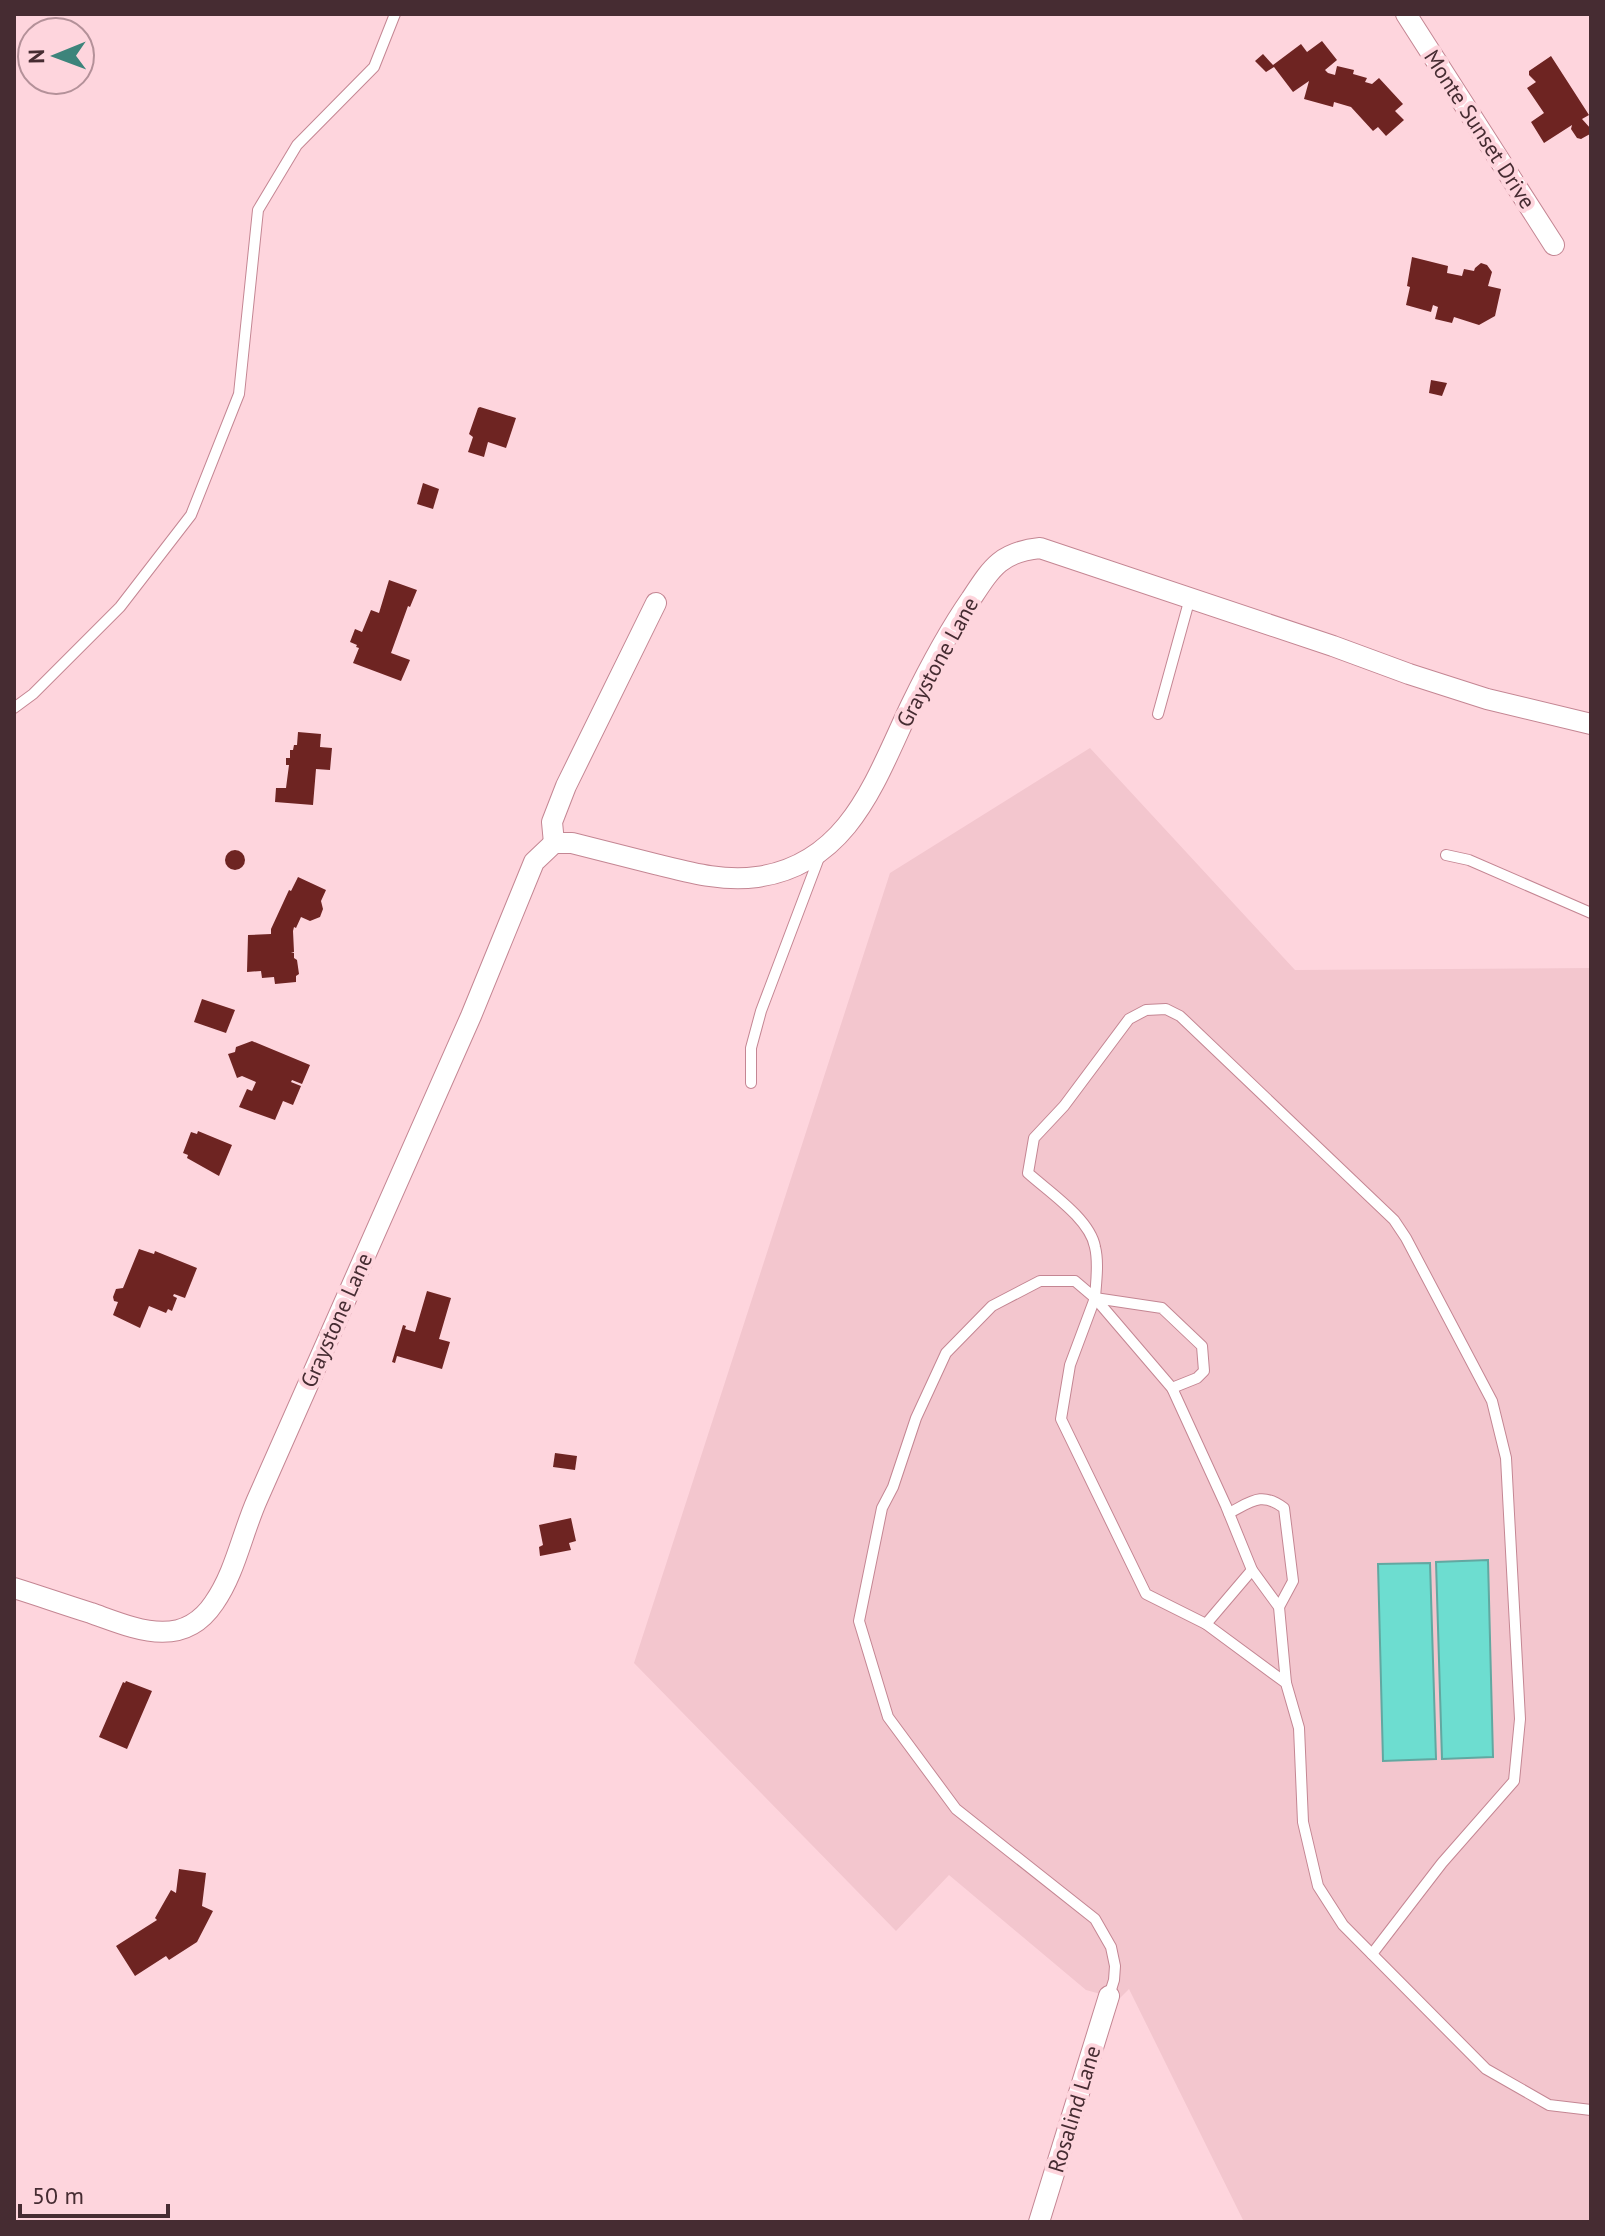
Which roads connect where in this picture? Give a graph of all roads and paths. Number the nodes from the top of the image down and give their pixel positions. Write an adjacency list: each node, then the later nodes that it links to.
1 (395, 14): 6 (lane)
2 (1406, 14): 3 (street, Monte Sunset Drive)
3 (1554, 245)
4 (1190, 598): 7 (lane); 8 (street, Graystone Lane); 10 (street, Graystone Lane)
5 (656, 603): 9 (street)
6 (14, 708)
7 (1158, 714)
8 (1591, 724)
9 (554, 843): 10 (street, Graystone Lane); 18 (street, Graystone Lane)
10 (821, 853): 13 (lane)
11 (1446, 855): 12 (lane)
12 (1591, 913)
13 (751, 1083)
14 (1095, 1298): 15 (lane); 15 (lane); 20 (lane); 22 (lane); 23 (lane)
15 (1172, 1388): 16 (lane)
16 (1229, 1513): 17 (lane); 19 (lane)
17 (1252, 1570): 19 (lane); 20 (lane)
18 (14, 1588)
19 (1279, 1607): 21 (lane)
20 (1206, 1624): 21 (lane)
21 (1286, 1683): 22 (lane)
22 (1372, 1954): 24 (lane)
23 (1109, 1996): 25 (street, Rosalind Lane)
24 (1591, 2110)
25 (1039, 2222)

